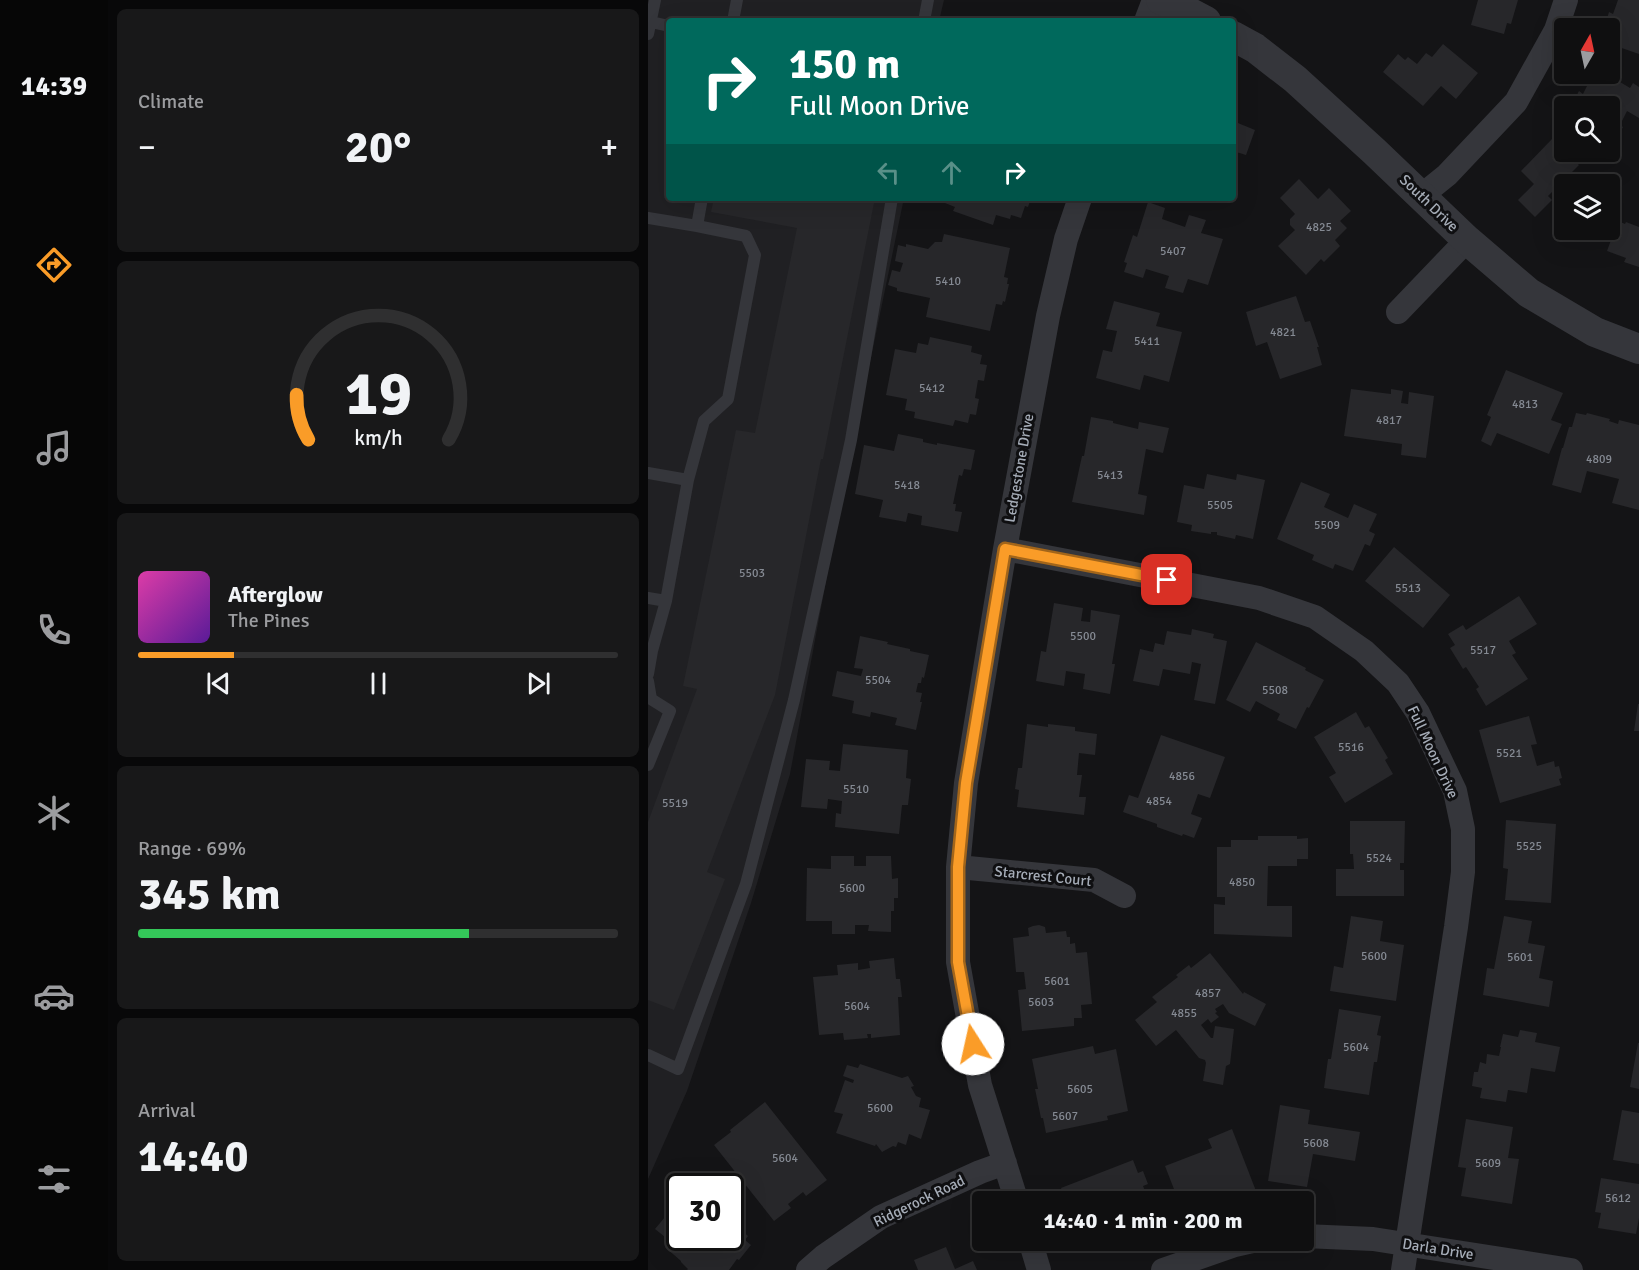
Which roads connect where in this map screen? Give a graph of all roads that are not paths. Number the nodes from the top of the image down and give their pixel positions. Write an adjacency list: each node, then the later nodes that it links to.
1 (655, 0): 12 (lane)
2 (736, 0): 7 (lane)
3 (928, 0): 8 (lane)
4 (1154, 0): 9 (street)
5 (1161, 0): 10 (street)
6 (1566, 0): 14 (street)
7 (733, 18)
8 (925, 18)
9 (1147, 18)
10 (1200, 18)
11 (666, 26): 12 (lane)
12 (649, 28)
13 (1236, 38): 14 (street, South Drive)
14 (1421, 196): 20 (street, South Drive)
15 (701, 201): 19 (lane)
16 (891, 201): 33 (lane)
17 (1079, 201): 25 (street, Ledgestone Drive)
18 (648, 218): 19 (lane)
19 (697, 226): 24 (lane)
20 (1467, 240): 21 (street); 22 (street, South Drive)
21 (1398, 312)
22 (1639, 349)
23 (648, 473): 24 (lane)
24 (688, 480): 27 (lane)
25 (1005, 549): 31 (street, Ledgestone Drive); 37 (street, Full Moon Drive)
26 (648, 598): 27 (lane)
27 (666, 601): 28 (lane)
28 (648, 674)
29 (648, 681): 30 (lane)
30 (648, 765)
31 (958, 867): 32 (street, Starcrest Court); 34 (street, Ledgestone Drive)
32 (1124, 896)
33 (648, 1055)
34 (1005, 1163): 35 (street, Ledgestone Drive); 40 (street, Ridgerock Road)
35 (1014, 1191)
36 (1314, 1236): 37 (street, Darla Drive)
37 (1407, 1244): 43 (street, Full Moon Drive); 44 (street, Darla Drive)
38 (1033, 1251): 41 (street)
39 (1218, 1251): 42 (street)
40 (808, 1270)
41 (1039, 1270)
42 (1163, 1270)
43 (1403, 1270)
44 (1571, 1270)

